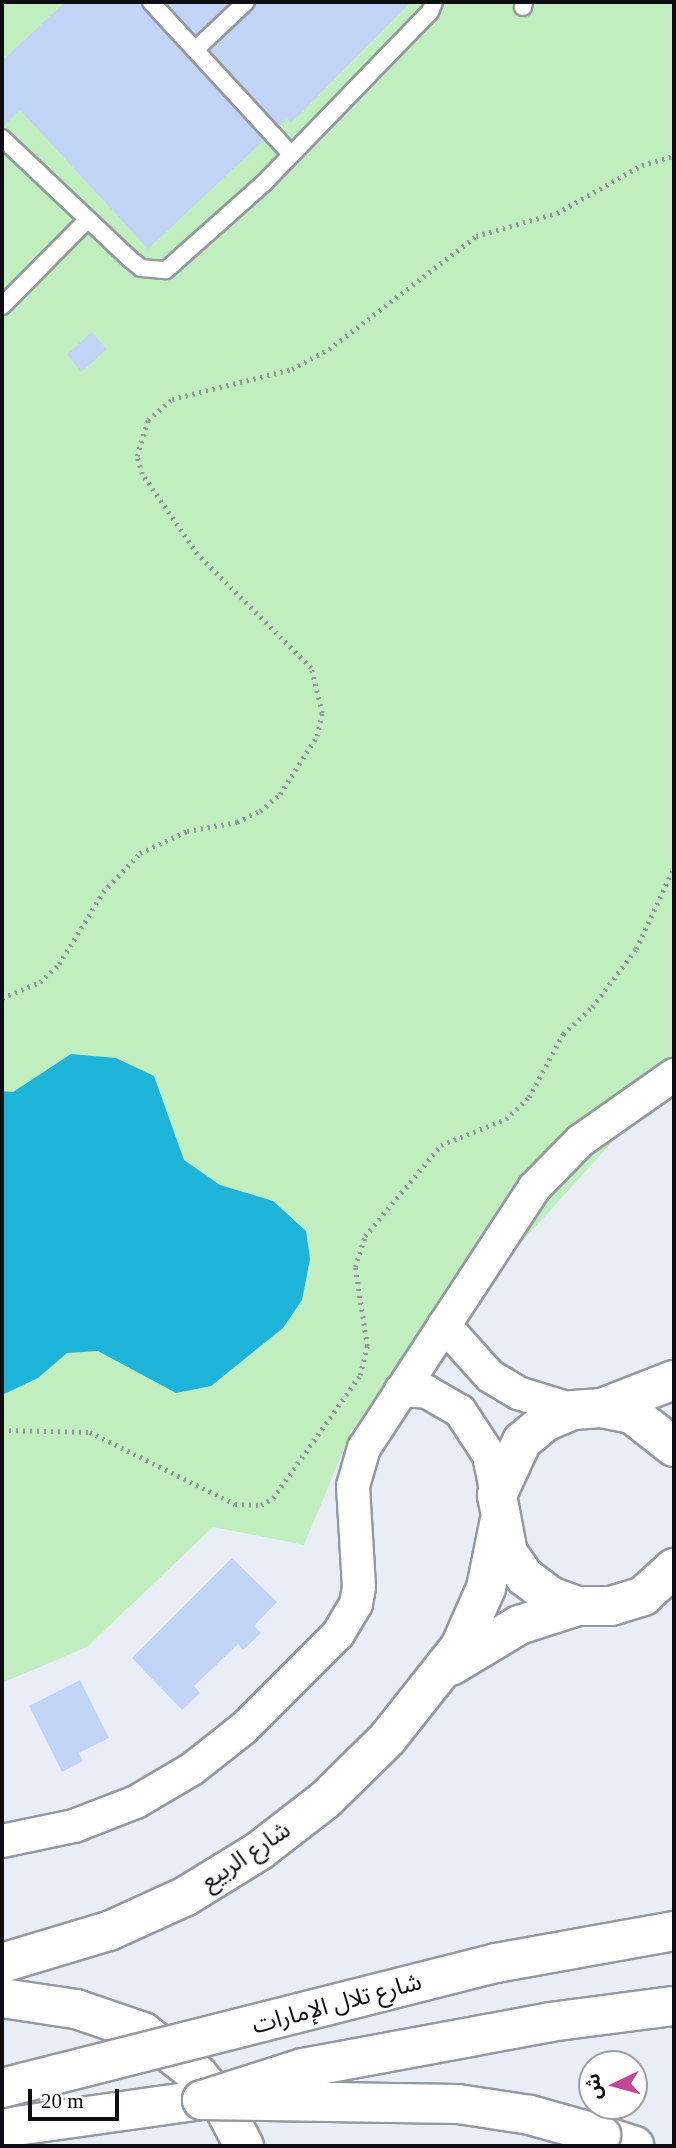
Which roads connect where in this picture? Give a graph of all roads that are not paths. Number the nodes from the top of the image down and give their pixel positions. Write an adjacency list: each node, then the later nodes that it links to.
1 (151, 2): 4 (lane)
2 (246, 2): 4 (lane)
3 (434, 2): 6 (lane)
4 (195, 50): 6 (lane)
5 (2, 138): 7 (lane)
6 (290, 153): 7 (lane)
7 (88, 219): 8 (lane)
8 (2, 306)
9 (674, 1075): 10 (street)
10 (444, 1325): 12 (street); 13 (street)
11 (674, 1380): 14 (main road)
12 (502, 1384): 14 (street); 15 (street)
13 (401, 1390): 15 (street); 21 (street)
14 (587, 1409): 16 (main road); 17 (main road, شارع الربيع)
15 (468, 1421): 17 (street)
16 (674, 1447)
17 (498, 1510): 19 (main road); 20 (main road, شارع الربيع)
18 (674, 1568): 19 (main road)
19 (578, 1606): 20 (main road, شارع الربيع)
20 (442, 1673): 23 (main road, شارع الربيع)
21 (2, 1841)
22 (674, 1931): 26 (main road, شارع تلال الإمارات, bridge)
23 (2, 1963)
24 (2, 1998): 30 (main road)
25 (674, 2006): 27 (main road, bridge)
26 (2, 2088)
27 (202, 2100): 28 (main road); 29 (main road, bridge)
28 (2, 2128)
29 (619, 2142)
30 (244, 2146)

